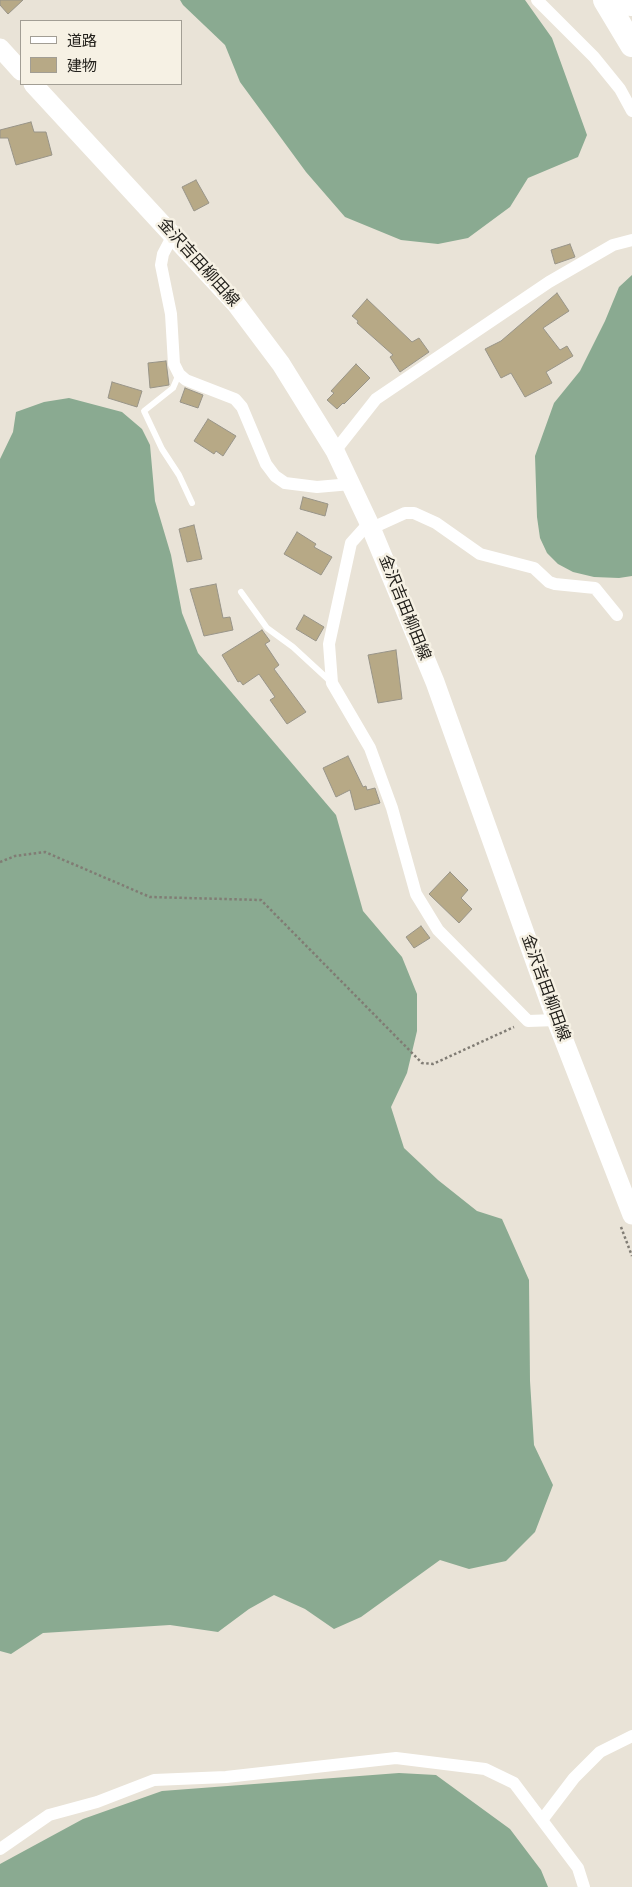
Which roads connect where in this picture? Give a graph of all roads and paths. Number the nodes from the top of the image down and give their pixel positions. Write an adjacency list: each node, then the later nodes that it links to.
1 (537, 0): 9 (street)
2 (605, 0): 5 (highway)
3 (630, 0): 4 (highway)
4 (632, 4)
5 (632, 45)
6 (0, 48): 7 (main road)
7 (20, 70)
8 (34, 85): 10 (main road, 金沢吉田柳田線)
9 (632, 111)
10 (173, 235): 12 (street); 13 (main road, 金沢吉田柳田線)
11 (632, 240): 13 (street)
12 (179, 374): 14 (street); 15 (lane)
13 (335, 451): 14 (main road, 金沢吉田柳田線)
14 (351, 484): 16 (main road, 金沢吉田柳田線)
15 (192, 503)
16 (370, 526): 18 (street); 19 (street); 21 (main road, 金沢吉田柳田線)
17 (241, 592): 19 (lane)
18 (617, 615)
19 (332, 683): 22 (street)
20 (0, 862): 22 (path)
21 (556, 1020): 22 (street); 23 (main road, 金沢吉田柳田線)
22 (528, 1021)
23 (625, 1216): 24 (path)
24 (632, 1256)
25 (632, 1736): 26 (street)
26 (542, 1820): 27 (street); 28 (street)
27 (0, 1849)
28 (584, 1887)

